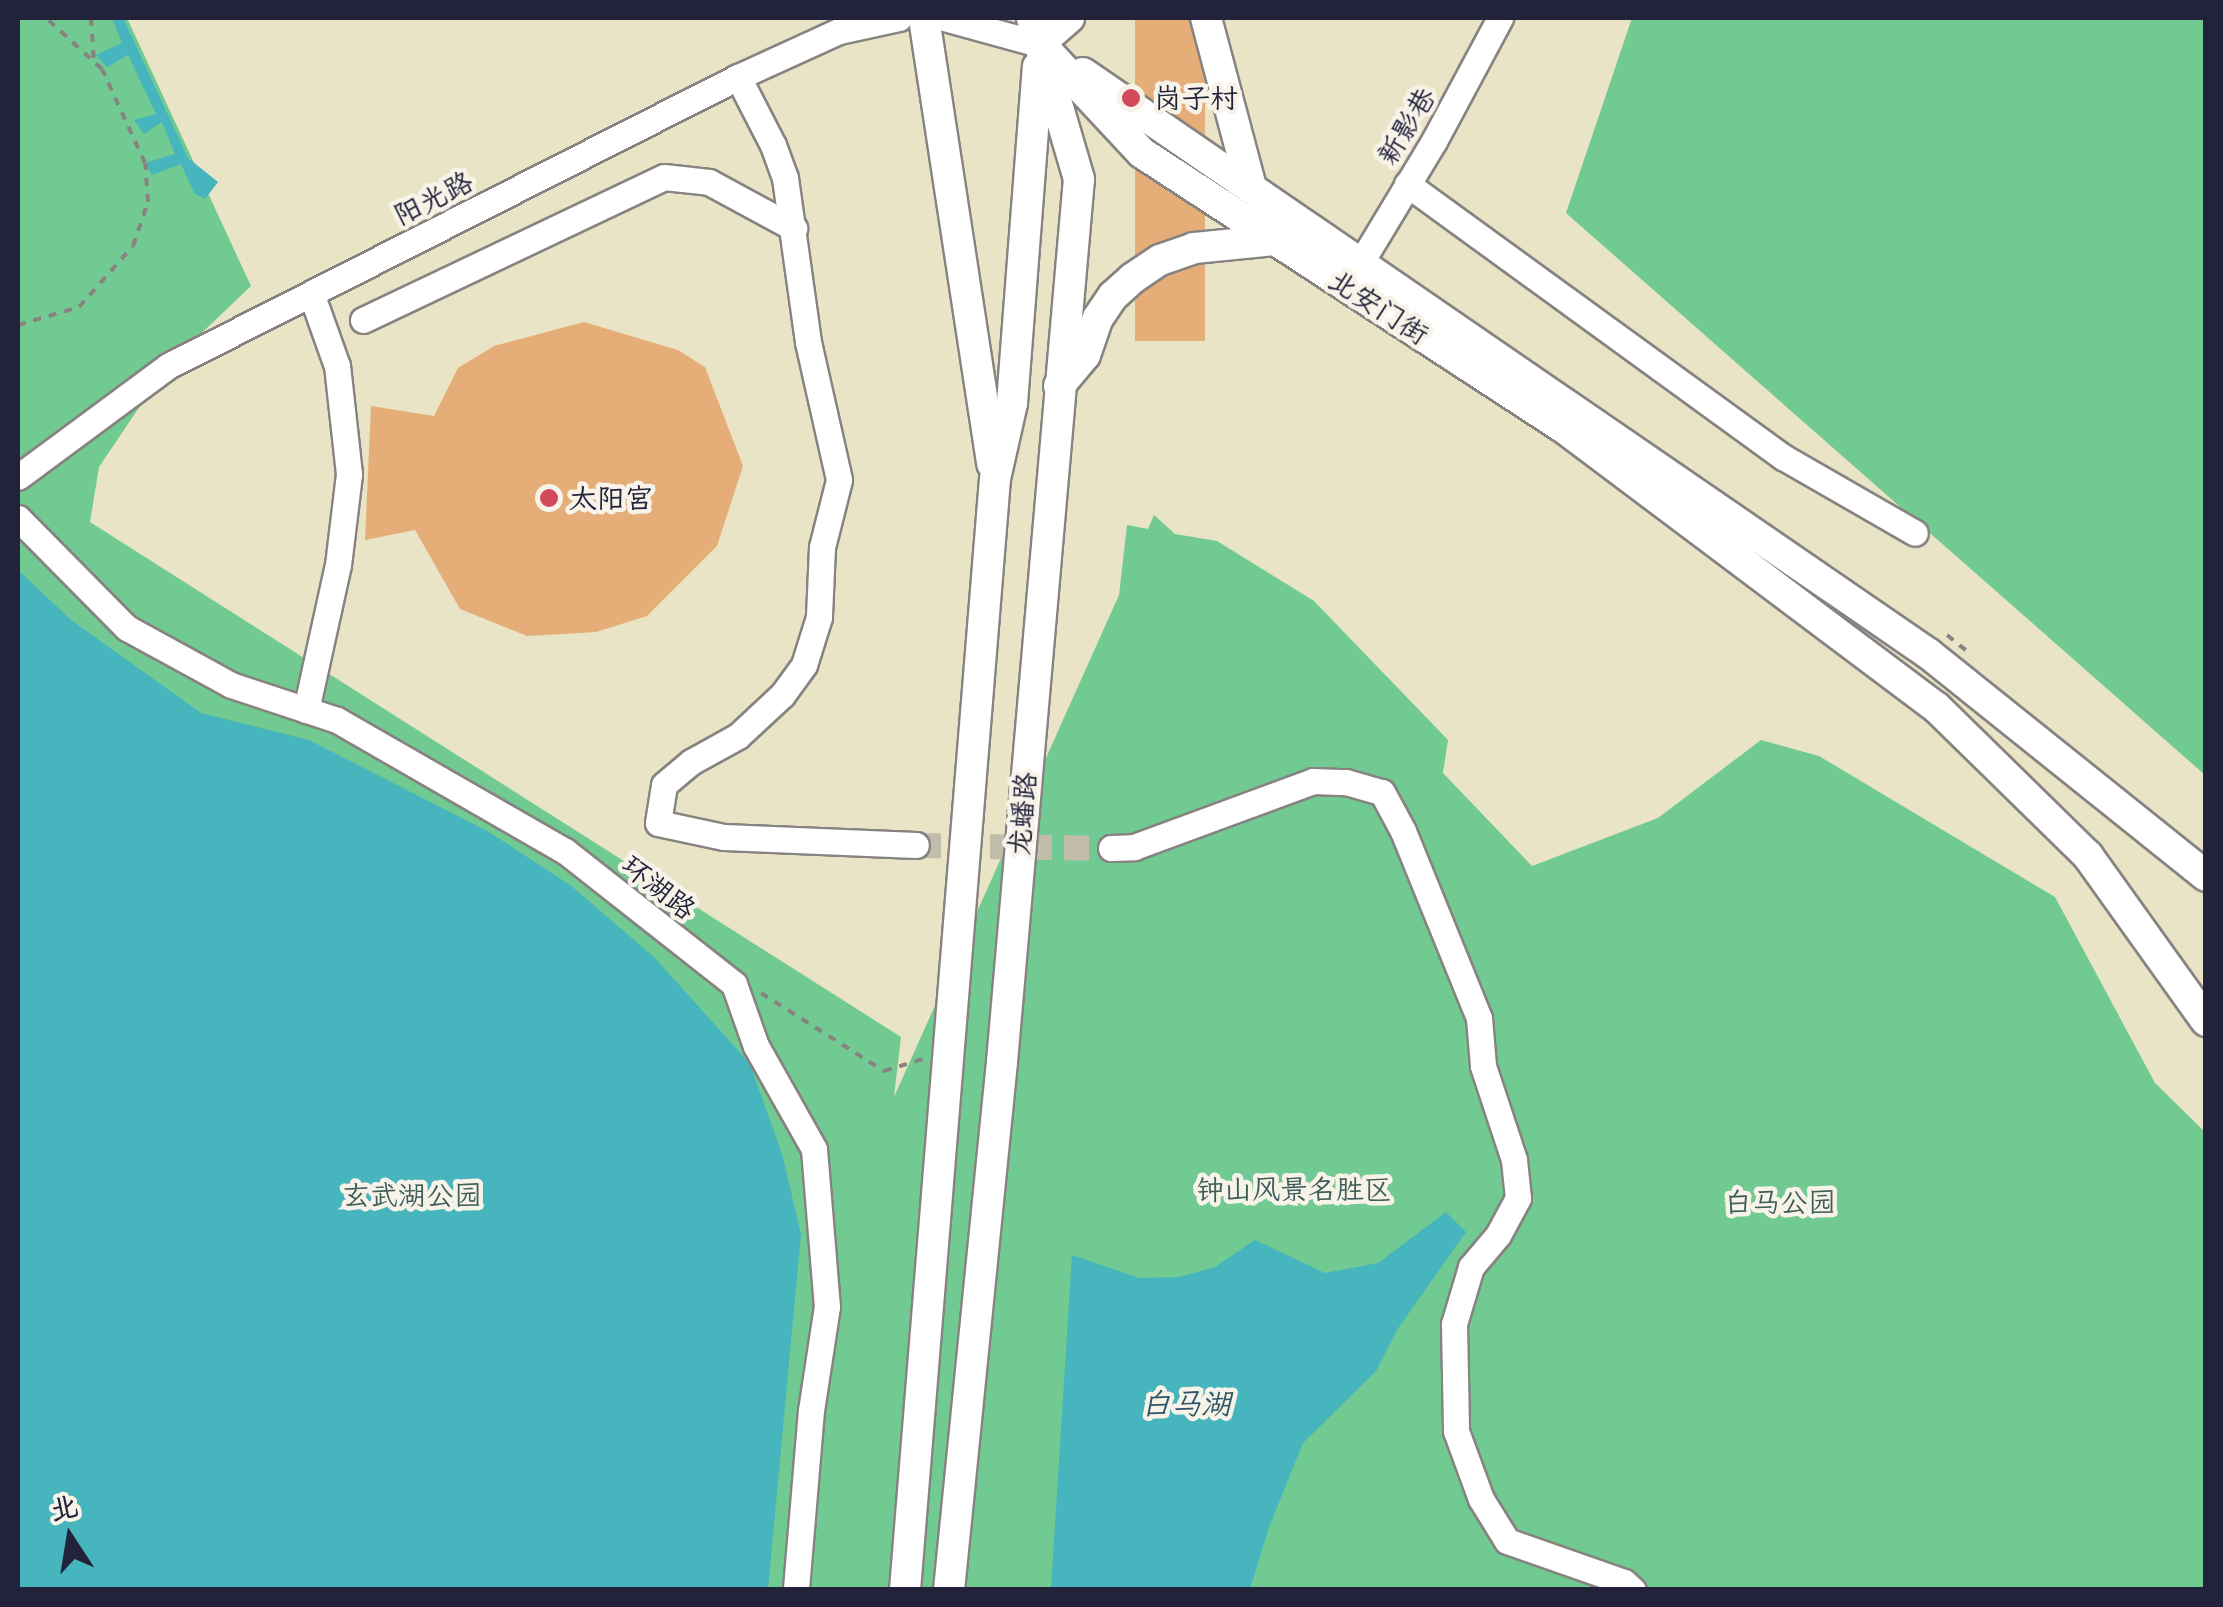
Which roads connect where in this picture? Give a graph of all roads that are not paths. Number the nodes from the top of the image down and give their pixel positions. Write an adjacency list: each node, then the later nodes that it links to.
1 (899, 18): 9 (street, 阳光路)
2 (924, 18): 19 (main road)
3 (944, 18): 8 (street)
4 (1012, 18): 8 (main road, 龙蟠路)
5 (1070, 18): 8 (main road)
6 (1206, 18): 11 (main road)
7 (1500, 18): 10 (street, 新影巷)
8 (1035, 31): 11 (main road); 13 (main road, 北安门街); 17 (main road, 龙蟠路); 19 (main road, 龙蟠路)
9 (738, 78): 12 (street); 15 (street, 阳光路)
10 (1407, 184): 14 (street, 新影巷); 21 (street)
11 (1251, 186): 14 (main road)
12 (794, 228): 16 (street); 23 (street)
13 (1275, 240): 17 (main road); 26 (main road, 北安门街)
14 (1361, 262): 25 (main road)
15 (311, 293): 18 (street, 阳光路); 22 (street)
16 (363, 320)
17 (1059, 386): 29 (main road, 龙蟠路)
18 (18, 478)
19 (995, 479): 28 (main road, 龙蟠路)
20 (18, 518): 22 (street, 环湖路)
21 (1915, 532)
22 (306, 710): 27 (street, 环湖路)
23 (916, 845)
24 (1111, 848): 30 (street)
25 (2206, 876)
26 (2206, 1021)
27 (796, 1590)
28 (905, 1590)
29 (949, 1590)
30 (1633, 1590)

